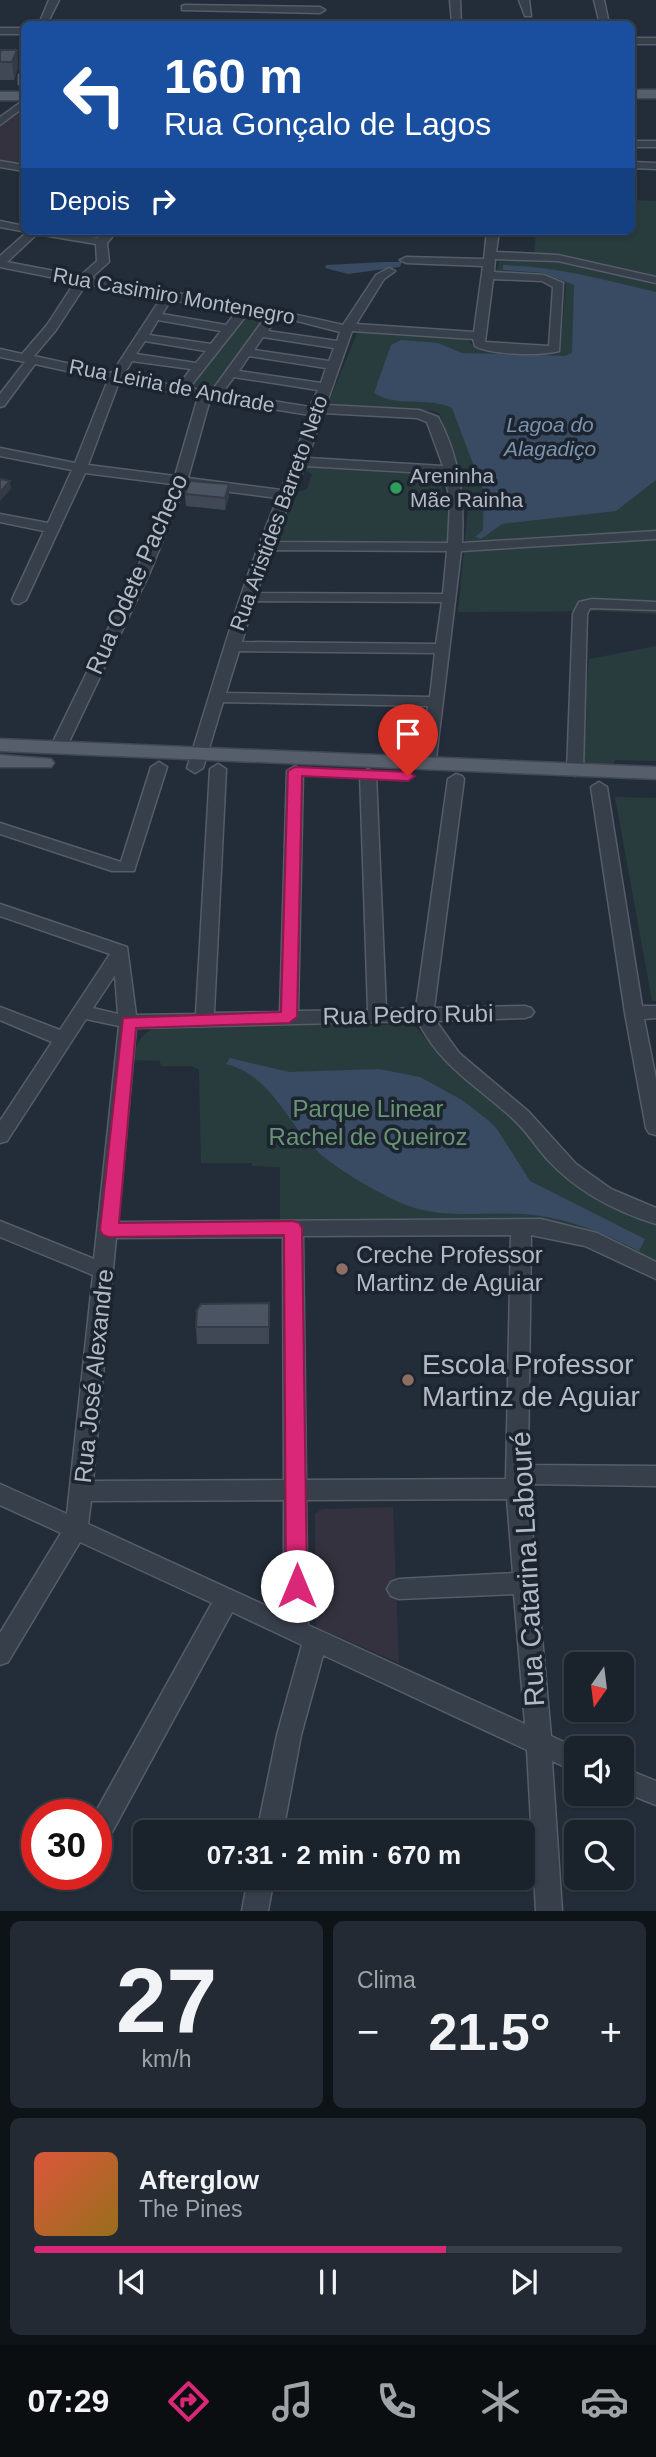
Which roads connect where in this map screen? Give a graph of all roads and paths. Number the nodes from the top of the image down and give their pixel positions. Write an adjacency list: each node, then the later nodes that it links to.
1 (54, 0): 8 (street)
2 (455, 0): 9 (street)
3 (524, 0): 7 (street)
4 (599, 0): 10 (street)
5 (321, 5): 6 (street)
6 (185, 8)
7 (528, 14)
8 (44, 21)
9 (457, 21)
10 (604, 21)
11 (0, 31): 12 (street)
12 (21, 31)
13 (635, 41): 14 (street)
14 (656, 41)
15 (0, 84): 16 (main road)
16 (21, 84)
17 (635, 94): 18 (main road)
18 (656, 94)
19 (0, 96): 20 (main road)
20 (21, 96)
21 (21, 105): 24 (street)
22 (635, 106): 23 (main road)
23 (656, 107)
24 (0, 122)
25 (635, 144): 26 (street)
26 (656, 144)
27 (0, 164): 30 (street)
28 (635, 165): 29 (street)
29 (656, 166)
30 (21, 168)
31 (0, 224): 32 (street)
32 (21, 228)
33 (32, 235): 39 (street)
34 (60, 235): 37 (street)
35 (107, 235): 37 (street)
36 (493, 235): 40 (street)
37 (101, 242): 42 (street)
38 (406, 260): 40 (street)
39 (0, 263): 42 (street, Rua Casimiro Montenegro)
40 (489, 264): 43 (street); 51 (street); 51 (street)
41 (389, 271): 48 (street, Rua Aristides Barreto Neto)
42 (83, 279): 44 (street, Rua Casimiro Montenegro); 58 (street)
43 (656, 280)
44 (168, 296): 45 (street, Rua Casimiro Montenegro); 47 (street)
45 (245, 309): 46 (street, Rua Casimiro Montenegro); 49 (street)
46 (275, 312): 48 (street, Rua Casimiro Montenegro); 50 (street, Rua Odete Pacheco)
47 (154, 316): 49 (street); 52 (street)
48 (348, 328): 51 (street, Rua Casimiro Montenegro); 53 (street, Rua Aristides Barreto Neto)
49 (229, 329): 54 (street)
50 (259, 333): 53 (street); 55 (street, Rua Odete Pacheco)
51 (480, 336)
52 (141, 337): 54 (street); 57 (street)
53 (341, 345): 59 (street, Rua Aristides Barreto Neto)
54 (213, 348): 60 (street)
55 (245, 352): 59 (street); 61 (street, Rua Odete Pacheco)
56 (0, 353): 58 (street, Rua Leiria de Andrade)
57 (129, 357): 60 (street); 62 (street)
58 (29, 358): 62 (street, Rua Leiria de Andrade); 66 (street)
59 (333, 365): 63 (street, Rua Aristides Barreto Neto)
60 (199, 367): 64 (street)
61 (230, 373): 63 (street); 65 (street, Rua Odete Pacheco)
62 (115, 378): 64 (street, Rua Leiria de Andrade); 70 (street)
63 (325, 387): 67 (street, Rua Aristides Barreto Neto)
64 (180, 391): 65 (street, Rua Leiria de Andrade)
65 (209, 396): 67 (street, Rua Leiria de Andrade); 72 (street, Rua Odete Pacheco)
66 (0, 403)
67 (317, 411): 69 (street, Rua Aristides Barreto Neto); 71 (street, Rua Leiria de Andrade)
68 (0, 452): 70 (street)
69 (300, 462): 71 (street); 73 (street, Rua Aristides Barreto Neto)
70 (80, 468): 72 (street); 75 (street)
71 (450, 470): 78 (street)
72 (180, 482): 73 (street); 88 (street, Rua Odete Pacheco)
73 (286, 495): 77 (street, Rua Aristides Barreto Neto)
74 (0, 518): 75 (street)
75 (52, 528): 81 (street)
76 (656, 535): 78 (street)
77 (264, 546): 78 (street); 79 (street, Rua Aristides Barreto Neto)
78 (456, 547): 80 (street)
79 (248, 597): 80 (street); 83 (street, Rua Aristides Barreto Neto)
80 (449, 598): 84 (street)
81 (19, 600)
82 (656, 606): 95 (street)
83 (232, 646): 84 (street); 85 (street, Rua Aristides Barreto Neto)
84 (442, 649): 86 (street)
85 (216, 697): 86 (street); 90 (street, Rua Aristides Barreto Neto)
86 (436, 702): 91 (street)
87 (0, 745): 88 (main road)
88 (58, 748): 90 (main road)
89 (0, 761): 92 (main road)
90 (197, 761): 91 (main road); 92 (main road); 93 (main road)
91 (429, 764): 95 (main road)
92 (159, 767): 101 (street)
93 (218, 769): 94 (main road); 112 (street)
94 (295, 771): 97 (main road); 111 (street)
95 (575, 771): 96 (main road)
96 (656, 773)
97 (369, 775): 98 (main road); 110 (street)
98 (456, 779): 99 (main road); 109 (street)
99 (598, 787): 100 (main road); 108 (street)
100 (656, 787)
101 (0, 828)
102 (0, 910): 103 (street)
103 (121, 951): 104 (street); 113 (street, Rua José Alexandre)
104 (81, 1012): 113 (street, Rua Pedro Rubi); 114 (street)
105 (525, 1012): 109 (street, Rua Pedro Rubi)
106 (656, 1012): 108 (street)
107 (0, 1013): 114 (street)
108 (634, 1013): 115 (street)
109 (424, 1015): 110 (street, Rua Pedro Rubi); 117 (street)
110 (377, 1016): 111 (street, Rua Pedro Rubi)
111 (289, 1017): 112 (street, Rua Pedro Rubi)
112 (205, 1019): 113 (street, Rua Pedro Rubi)
113 (128, 1022): 121 (street, Rua José Alexandre)
114 (64, 1038): 116 (street)
115 (655, 1118)
116 (0, 1136)
117 (656, 1216)
118 (521, 1227): 119 (street); 123 (street); 125 (street, Rua Catarina Labouré)
119 (293, 1228): 121 (street); 127 (street)
120 (0, 1229): 122 (street)
121 (109, 1230): 122 (street, Rua José Alexandre)
122 (104, 1271): 126 (street, Rua José Alexandre)
123 (656, 1271)
124 (656, 1476): 125 (street)
125 (517, 1482): 127 (street); 130 (street, Rua Catarina Labouré)
126 (82, 1491): 127 (street); 129 (street, Rua José Alexandre)
127 (297, 1492): 133 (street)
128 (0, 1494): 129 (street)
129 (76, 1529): 132 (street); 134 (street, Rua José Alexandre)
130 (525, 1583): 131 (street); 135 (street, Rua Catarina Labouré)
131 (399, 1589)
132 (226, 1600): 133 (street); 137 (street)
133 (306, 1636): 135 (street); 138 (street)
134 (0, 1654)
135 (539, 1744): 136 (street); 141 (street, Rua Catarina Labouré)
136 (564, 1755)
137 (112, 1807)
138 (272, 1820)
139 (259, 1890): 140 (street)
140 (255, 1911)
141 (549, 1911)

